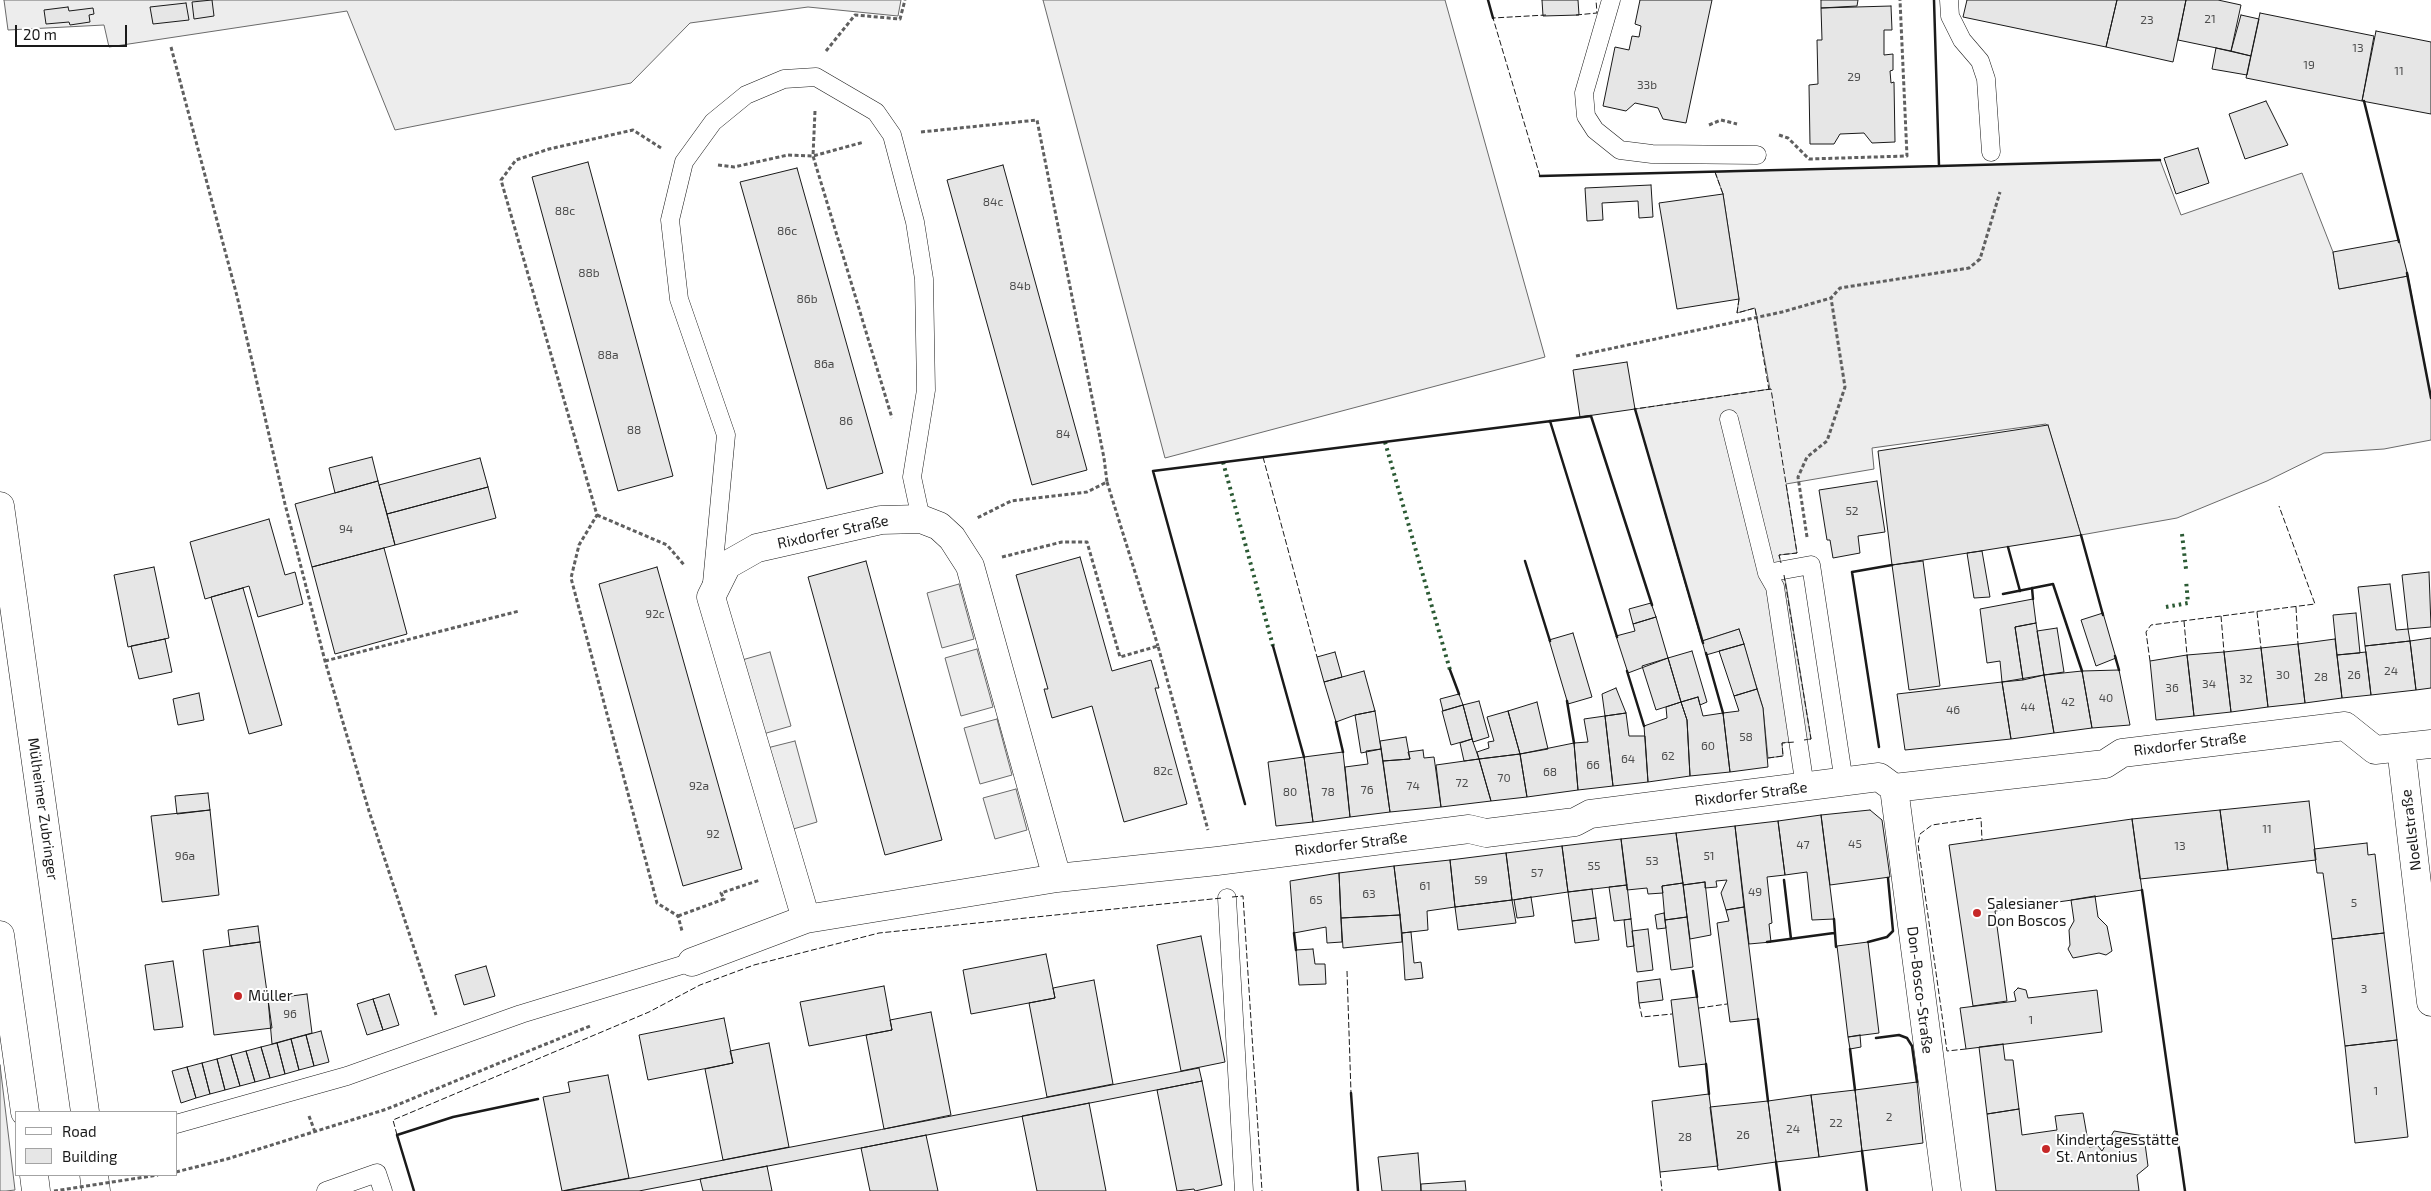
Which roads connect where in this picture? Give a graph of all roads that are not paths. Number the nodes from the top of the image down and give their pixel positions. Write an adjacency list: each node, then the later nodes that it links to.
1 (1611, 0): 4 (lane)
2 (1949, 0): 3 (lane)
3 (1992, 152)
4 (1757, 155)
5 (1729, 419): 8 (lane)
6 (0, 506): 22 (street, Mülheimer Zubringer)
7 (921, 519): 9 (street, Rixdorfer Straße); 9 (lane); 15 (street, Rixdorfer Straße)
8 (1767, 573): 12 (lane); 13 (lane)
9 (711, 596): 17 (street)
10 (2431, 744): 11 (street, Rixdorfer Straße)
11 (2401, 748): 14 (street, Rixdorfer Straße); 20 (street, Noellstraße)
12 (1844, 782): 13 (street, Rixdorfer Straße); 14 (street, Rixdorfer Straße)
13 (1805, 787): 15 (street, Rixdorfer Straße)
14 (1894, 788): 31 (street, Don-Bosco-Straße)
15 (1058, 878): 17 (street, Rixdorfer Straße)
16 (1227, 898): 30 (lane)
17 (806, 919): 19 (street, Rixdorfer Straße)
18 (0, 936): 21 (street)
19 (692, 962): 23 (lane)
20 (2431, 1002)
21 (25, 1111)
22 (85, 1111)
23 (178, 1123)
24 (34, 1176): 26 (street)
25 (94, 1176): 27 (street)
26 (36, 1191)
27 (96, 1191)
28 (326, 1191): 29 (lane)
29 (383, 1191)
30 (1244, 1191)
31 (1947, 1191)

